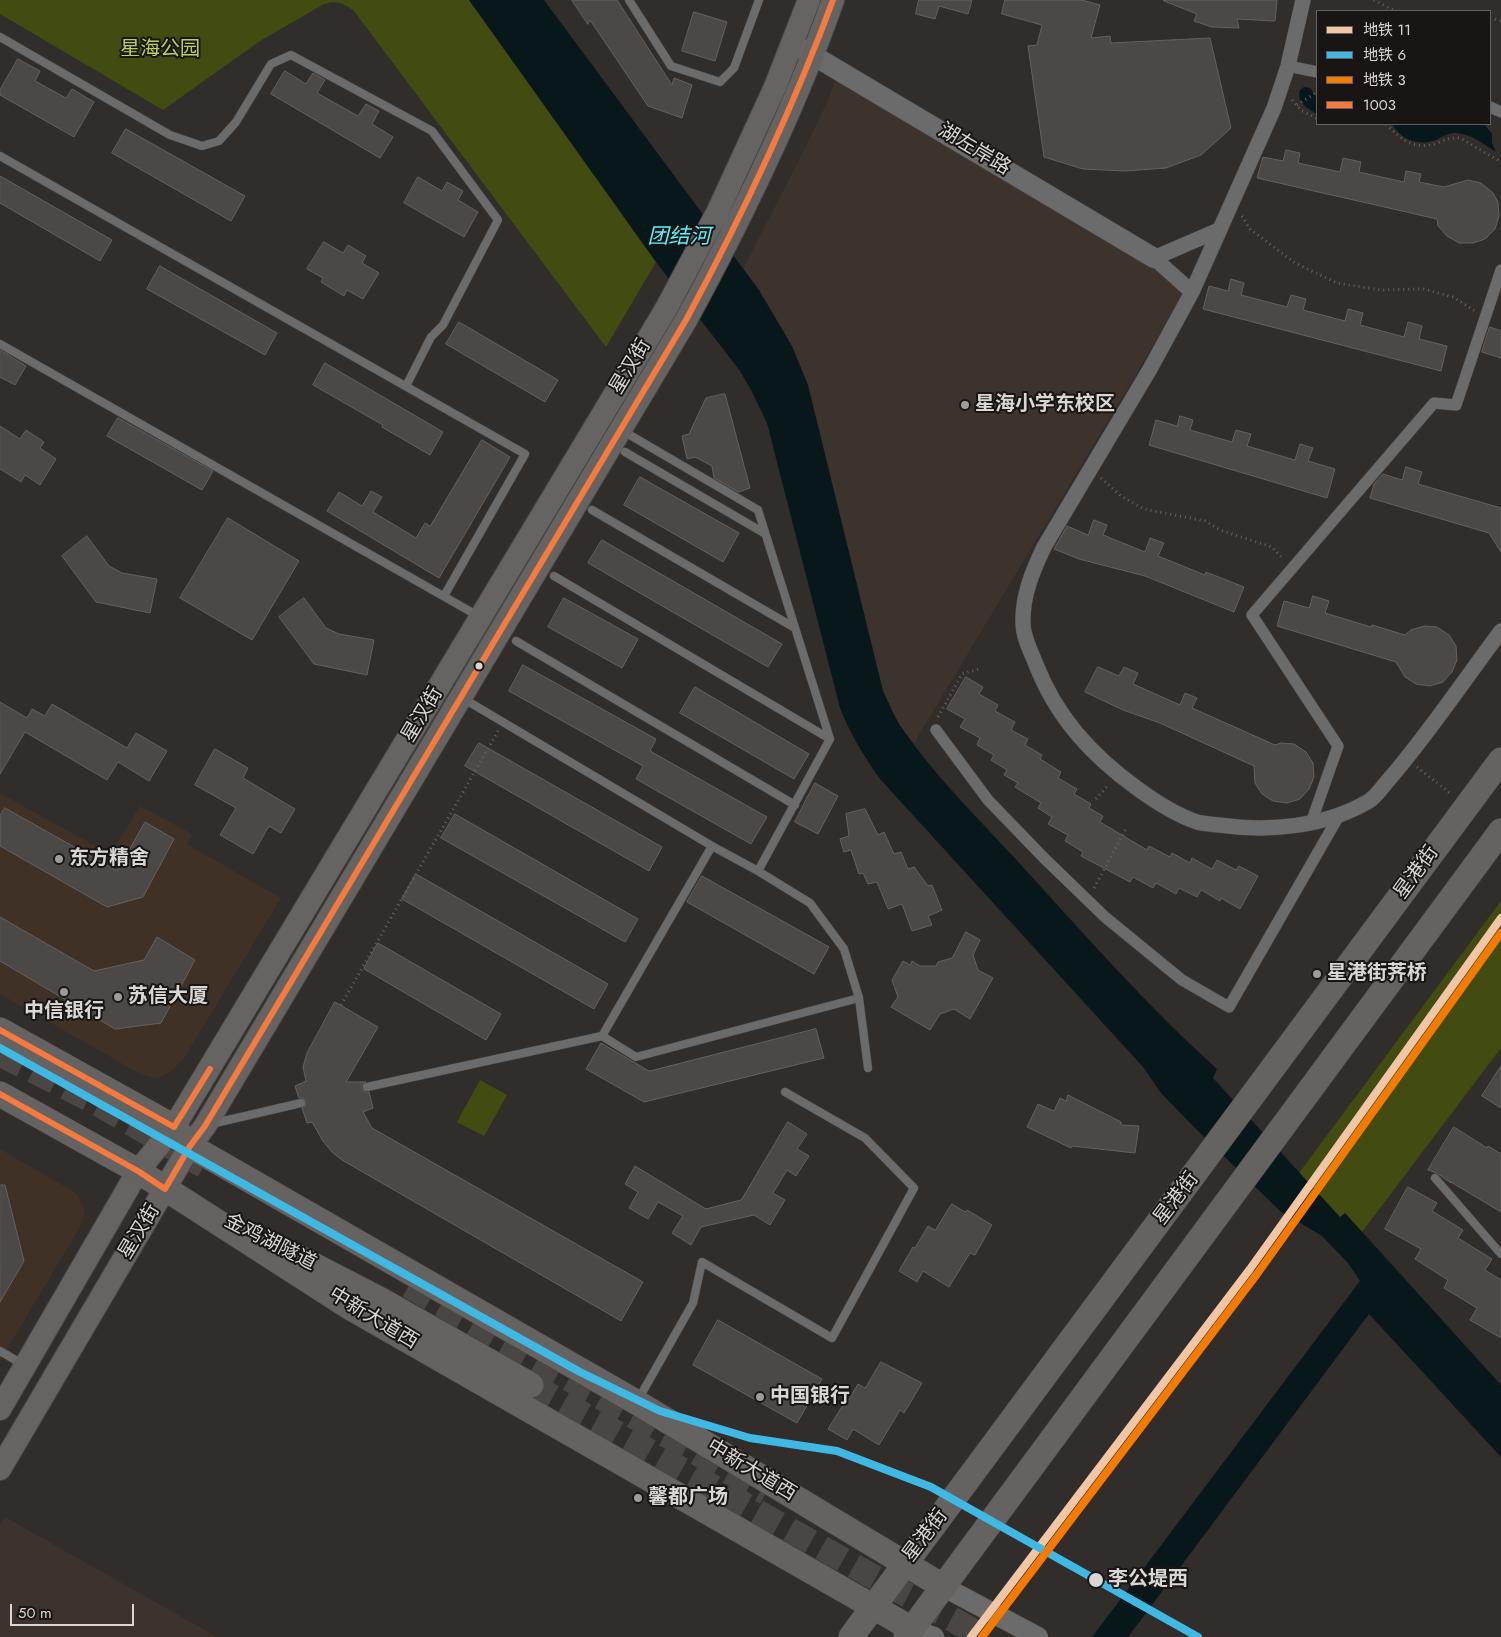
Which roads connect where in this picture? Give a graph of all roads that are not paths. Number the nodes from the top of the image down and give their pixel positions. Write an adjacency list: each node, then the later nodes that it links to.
1 (629, 0): 2 (lane)
2 (758, 0)
3 (809, 0): 7 (main road, 星汉街)
4 (833, 0): 8 (main road, 星汉街)
5 (1303, 0): 9 (street)
6 (0, 37): 17 (lane)
7 (793, 44): 8 (street, 湖左岸路); 24 (main road, 星汉街)
8 (813, 55): 13 (street, 湖左岸路); 18 (main road, 星汉街)
9 (1288, 66): 10 (street); 12 (street)
10 (1316, 72)
11 (0, 156): 17 (lane)
12 (1220, 230): 13 (street); 15 (street)
13 (1154, 258): 15 (street)
14 (1501, 270): 34 (street)
15 (1192, 292): 34 (street)
16 (0, 344): 23 (lane)
17 (406, 386): 23 (lane)
18 (621, 430): 21 (lane); 28 (main road, 星汉街)
19 (625, 452): 21 (lane)
20 (592, 510): 25 (lane)
21 (764, 533): 25 (lane)
22 (554, 576): 30 (lane)
23 (444, 596): 24 (lane)
24 (481, 618): 47 (main road, 星汉街)
25 (795, 628): 30 (lane)
26 (1501, 631): 33 (street)
27 (516, 641): 32 (lane)
28 (460, 697): 36 (lane); 46 (main road, 星汉街)
29 (936, 730): 33 (street)
30 (830, 739): 32 (lane)
31 (1501, 760): 58 (main road, 星港街)
32 (795, 805): 37 (lane)
33 (1340, 814): 34 (street)
34 (1311, 823)
35 (1501, 831): 59 (main road, 星港街)
36 (712, 846): 37 (lane); 40 (lane)
37 (758, 871): 38 (lane)
38 (859, 998): 40 (lane); 41 (lane)
39 (0, 1030): 47 (main road, 中新大道西)
40 (602, 1036): 42 (lane)
41 (868, 1068)
42 (367, 1087)
43 (785, 1092): 55 (lane)
44 (0, 1094): 48 (main road, 中新大道西)
45 (301, 1103): 46 (lane)
46 (205, 1126): 47 (main road, 星汉街)
47 (182, 1136): 48 (main road, 星汉街); 50 (main road, 星汉街); 55 (main road, 中新大道西)
48 (138, 1171): 50 (main road, 中新大道西); 53 (main road, 星汉街)
49 (1435, 1178): 51 (lane)
50 (165, 1189): 54 (main road, 金鸡湖隧道); 57 (main road, 星汉街); 60 (main road, 中新大道西)
51 (1501, 1254)
52 (0, 1351): 53 (lane)
53 (25, 1366): 56 (main road, 星汉街)
54 (531, 1385)
55 (636, 1402): 58 (main road, 中新大道西)
56 (0, 1409)
57 (0, 1469)
58 (906, 1563): 59 (main road, 中新大道西); 60 (main road, 星港街)
59 (944, 1587): 61 (main road, 星港街); 63 (street, 中新大道西)
60 (873, 1607): 61 (main road, 中新大道西); 62 (main road, 星港街)
61 (918, 1634)
62 (851, 1637)
63 (1038, 1637)

